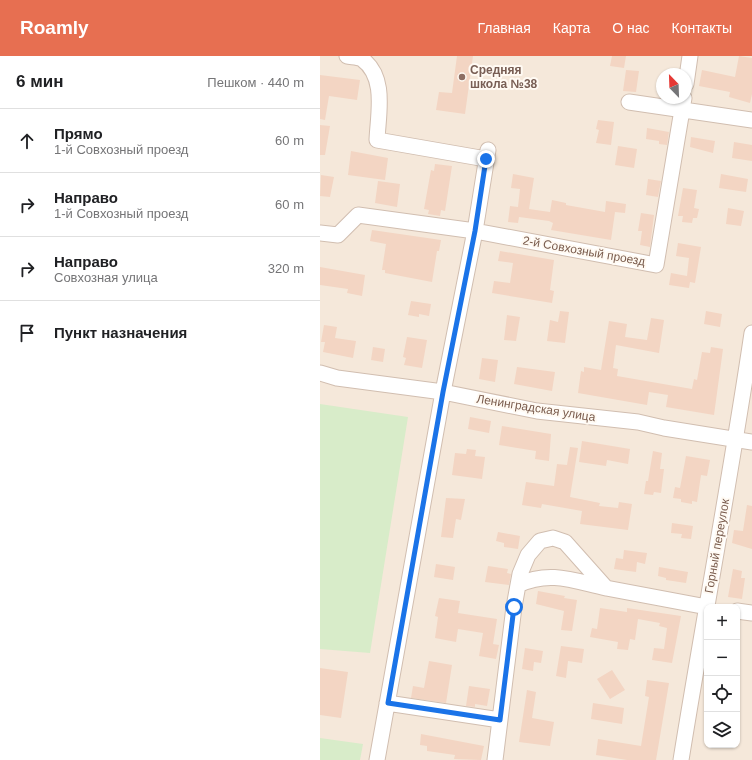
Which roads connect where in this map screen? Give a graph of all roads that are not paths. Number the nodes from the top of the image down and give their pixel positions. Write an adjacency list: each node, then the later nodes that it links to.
1 (690, 56): 3 (street)
2 (354, 57): 8 (street)
3 (688, 68)
4 (629, 102): 5 (street)
5 (656, 103)
6 (683, 104): 7 (street); 8 (street, 2-й Совхозный проезд)
7 (752, 120)
8 (475, 231): 9 (street); 12 (street)
9 (320, 233)
10 (752, 332): 13 (street, Горный переулок)
11 (320, 373): 12 (street, Ленинградская улица)
12 (443, 392): 13 (street, Ленинградская улица); 22 (street)
13 (736, 440): 14 (street, Ленинградская улица); 17 (street, Горный переулок)
14 (752, 442)
15 (518, 585): 16 (street); 16 (street); 23 (street)
16 (606, 588): 18 (street)
17 (707, 604)
18 (704, 607)
19 (740, 611): 20 (street)
20 (752, 613)
21 (704, 619): 26 (street, Горный переулок)
22 (388, 703): 23 (street); 24 (street)
23 (500, 720): 25 (street)
24 (377, 760)
25 (495, 760)
26 (681, 760)

